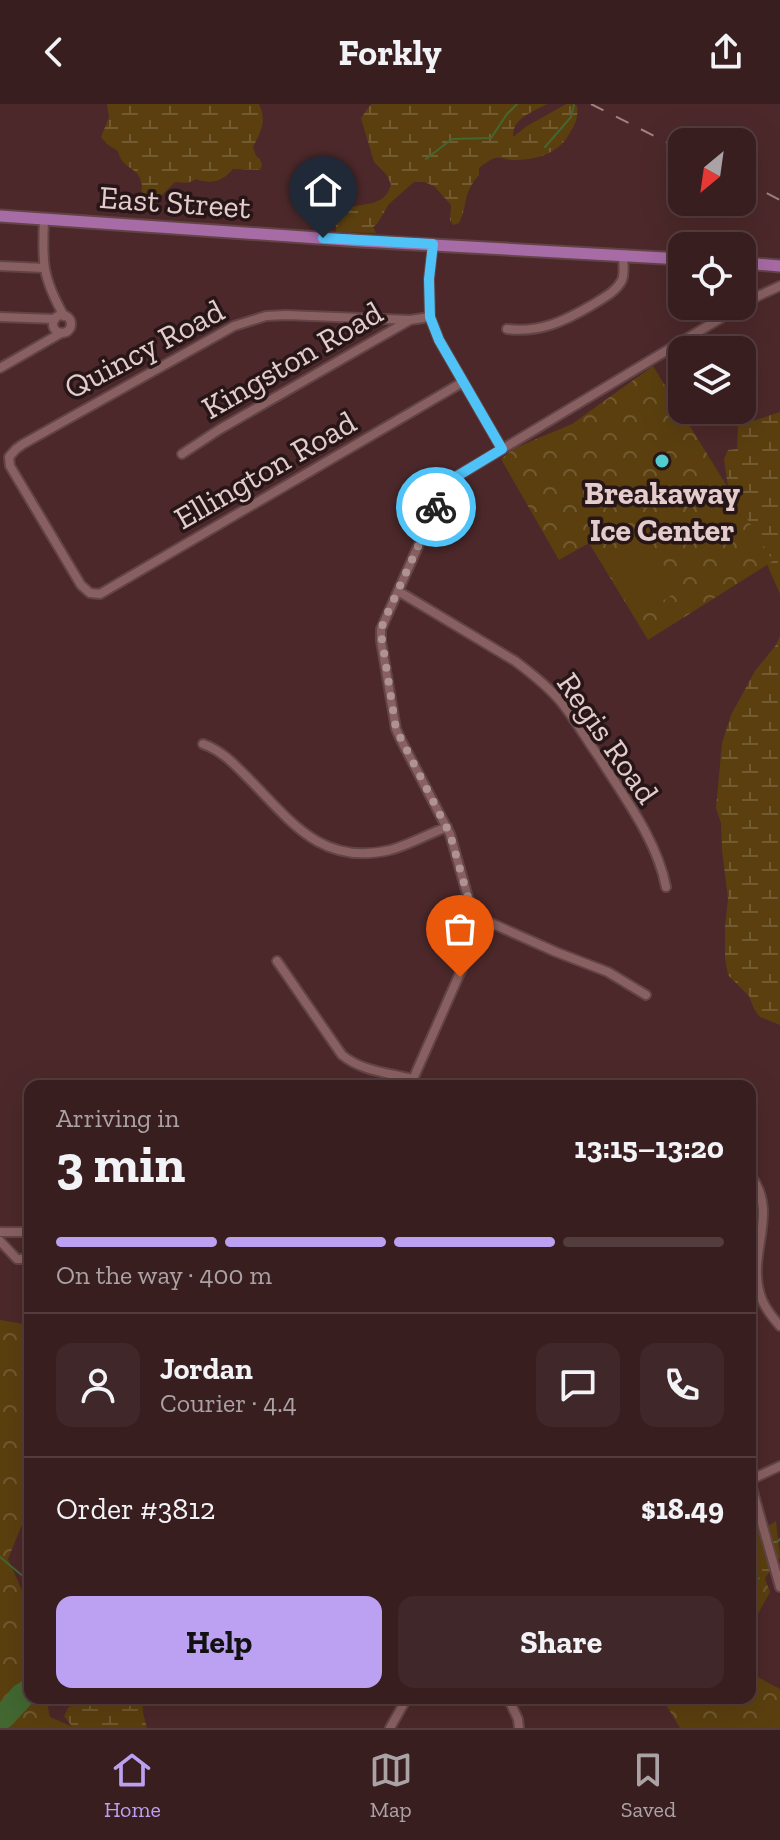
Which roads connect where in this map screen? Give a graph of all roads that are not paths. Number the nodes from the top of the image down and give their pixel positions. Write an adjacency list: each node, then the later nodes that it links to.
1 (0, 216): 2 (main road, East Street)
2 (44, 219): 3 (main road, East Street); 9 (street)
3 (433, 244): 4 (main road, East Street); 13 (street)
4 (623, 255): 5 (main road, East Street); 17 (street)
5 (668, 258)
6 (756, 264): 8 (main road)
7 (0, 266): 9 (street)
8 (780, 266)
9 (44, 268): 14 (street)
10 (779, 288): 11 (street)
11 (756, 297)
12 (0, 317): 14 (street)
13 (430, 317): 15 (street, Kingston Road); 20 (street)
14 (59, 318): 18 (street); 18 (street)
15 (410, 320): 22 (street, Kingston Road); 24 (street, Quincy Road)
16 (719, 320): 21 (street)
17 (507, 329)
18 (61, 333): 19 (street)
19 (0, 368)
20 (463, 382): 21 (street); 24 (street, Ellington Road)
21 (502, 449): 23 (street)
22 (182, 454)
23 (398, 591): 26 (street); 27 (street, Regis Road)
24 (90, 593)
25 (203, 744): 26 (street)
26 (447, 827): 28 (street)
27 (666, 887)
28 (473, 915): 30 (street); 32 (street)
29 (277, 961): 31 (street)
30 (646, 995)
31 (406, 1080)
32 (413, 1080)
33 (756, 1181): 38 (street)
34 (0, 1232): 35 (street)
35 (24, 1232)
36 (0, 1241): 37 (street)
37 (24, 1259)
38 (780, 1326)
39 (780, 1466): 40 (street)
40 (756, 1477)
41 (756, 1501): 42 (street)
42 (780, 1587)
43 (404, 1704): 45 (street)
44 (511, 1704): 46 (street)
45 (390, 1728)
46 (519, 1728)

